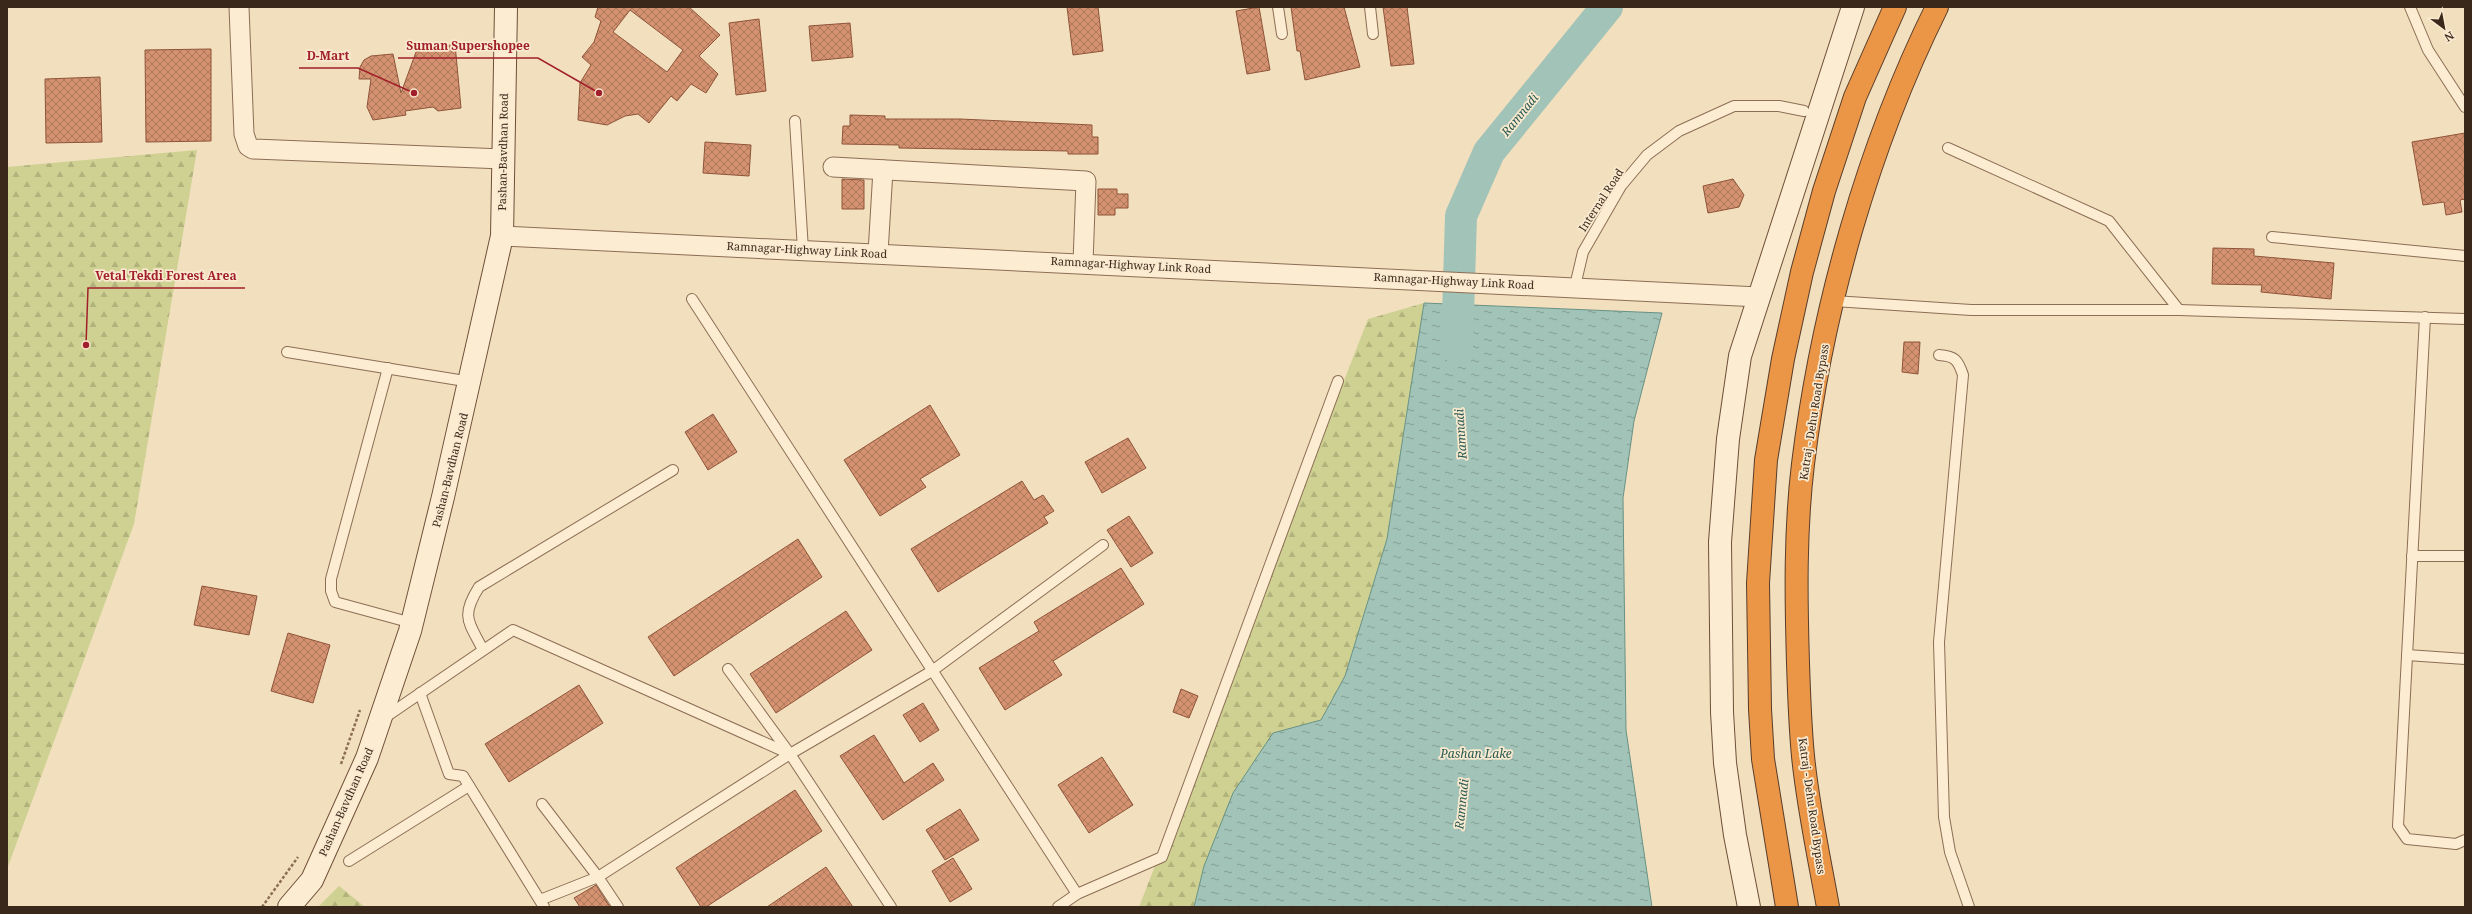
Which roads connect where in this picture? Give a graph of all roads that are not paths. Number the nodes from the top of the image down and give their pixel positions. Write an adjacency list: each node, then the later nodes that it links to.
1 (239, 7): 15 (street)
2 (506, 7): 15 (main road, Pashan-Bavdhan Road)
3 (1278, 7): 9 (lane)
4 (1370, 7): 10 (lane)
5 (1853, 7): 25 (main road)
6 (1895, 7): 61 (highway)
7 (1937, 7): 27 (highway, Katraj - Dehu Road Bypass)
8 (2410, 7): 11 (lane)
9 (1282, 34)
10 (1373, 34)
11 (2465, 107)
12 (1804, 111): 24 (lane, Internal Road)
13 (795, 121): 20 (lane)
14 (1948, 148): 28 (lane)
15 (503, 159): 18 (main road, Pashan-Bavdhan Road)
16 (833, 167): 17 (street)
17 (883, 170): 21 (street); 23 (street)
18 (502, 236): 20 (street, Ramnagar-Highway Link Road); 35 (main road, Pashan-Bavdhan Road)
19 (2272, 237): 22 (lane)
20 (803, 250): 21 (street, Ramnagar-Highway Link Road)
21 (878, 253): 23 (street, Ramnagar-Highway Link Road)
22 (2465, 256)
23 (1083, 263): 24 (street, Ramnagar-Highway Link Road)
24 (1575, 286): 25 (street, Ramnagar-Highway Link Road)
25 (1759, 297): 60 (main road)
26 (692, 299): 45 (lane)
27 (1834, 301): 28 (lane); 62 (highway, Katraj - Dehu Road Bypass)
28 (2179, 310): 29 (lane)
29 (2425, 317): 30 (lane); 38 (lane)
30 (2465, 319)
31 (287, 352): 33 (lane)
32 (1939, 355): 63 (lane)
33 (388, 368): 35 (lane); 40 (lane)
34 (1338, 381): 54 (lane)
35 (471, 382): 40 (main road, Pashan-Bavdhan Road)
36 (673, 470): 41 (lane)
37 (1104, 545): 45 (lane)
38 (2412, 556): 39 (lane); 42 (lane)
39 (2465, 556)
40 (412, 623): 47 (main road, Pashan-Bavdhan Road)
41 (483, 650): 46 (lane); 48 (lane)
42 (2407, 655): 43 (lane); 51 (lane)
43 (2465, 659)
44 (728, 668): 48 (lane)
45 (932, 671): 48 (lane); 54 (lane)
46 (420, 693): 47 (lane); 49 (lane)
47 (380, 721): 57 (main road, Pashan-Bavdhan Road)
48 (790, 754): 53 (lane); 56 (lane)
49 (469, 786): 52 (lane); 55 (lane)
50 (542, 804): 53 (lane)
51 (2465, 840)
52 (349, 861)
53 (598, 877): 55 (lane); 58 (lane)
54 (1077, 894): 59 (lane)
55 (542, 904)
56 (888, 906)
57 (289, 907)
58 (618, 907)
59 (1058, 907)
60 (1749, 907)
61 (1787, 907)
62 (1828, 907)
63 (1969, 907)

